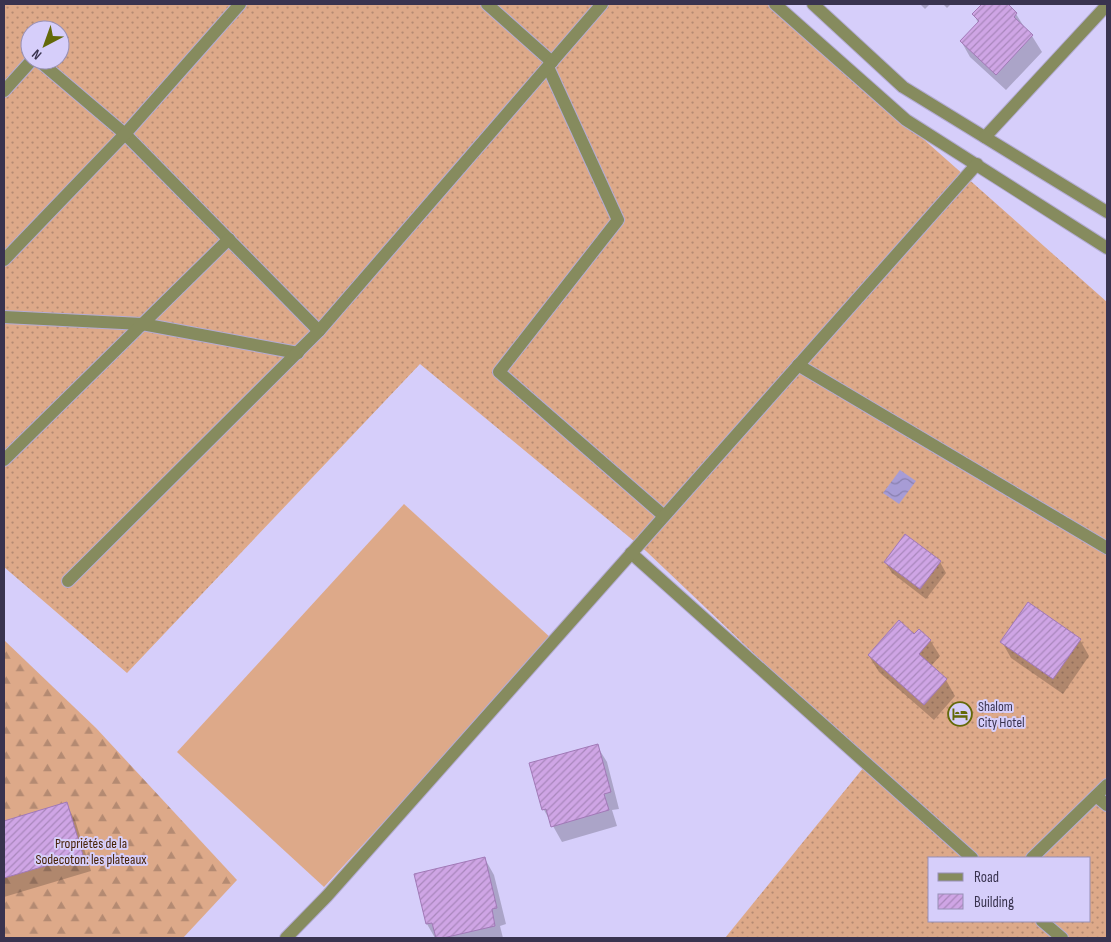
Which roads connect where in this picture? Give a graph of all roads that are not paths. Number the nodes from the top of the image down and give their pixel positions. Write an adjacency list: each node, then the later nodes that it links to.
1 (240, 4): 11 (street)
2 (487, 4): 7 (street)
3 (602, 4): 7 (street)
4 (775, 4): 13 (street)
5 (813, 4): 12 (street)
6 (1107, 5): 12 (street)
7 (550, 65): 20 (street); 24 (street)
8 (23, 70): 10 (street)
9 (50, 70): 11 (street)
10 (4, 91)
11 (124, 134): 15 (street); 17 (street)
12 (985, 137): 14 (street)
13 (976, 164): 16 (street); 22 (street)
14 (1107, 212)
15 (229, 240): 19 (street); 20 (street)
16 (1107, 248)
17 (4, 260)
18 (4, 317): 19 (street)
19 (142, 324): 21 (street); 23 (street)
20 (319, 331): 21 (street)
21 (298, 353): 27 (street)
22 (798, 365): 24 (street); 25 (street)
23 (4, 460)
24 (664, 516): 26 (street)
25 (1107, 548)
26 (631, 553): 31 (street); 34 (street)
27 (68, 581)
28 (1107, 784): 29 (street)
29 (1096, 796): 30 (street); 32 (street)
30 (1107, 805)
31 (971, 857)
32 (1033, 857)
33 (1043, 922): 35 (street)
34 (286, 938)
35 (1062, 938)

